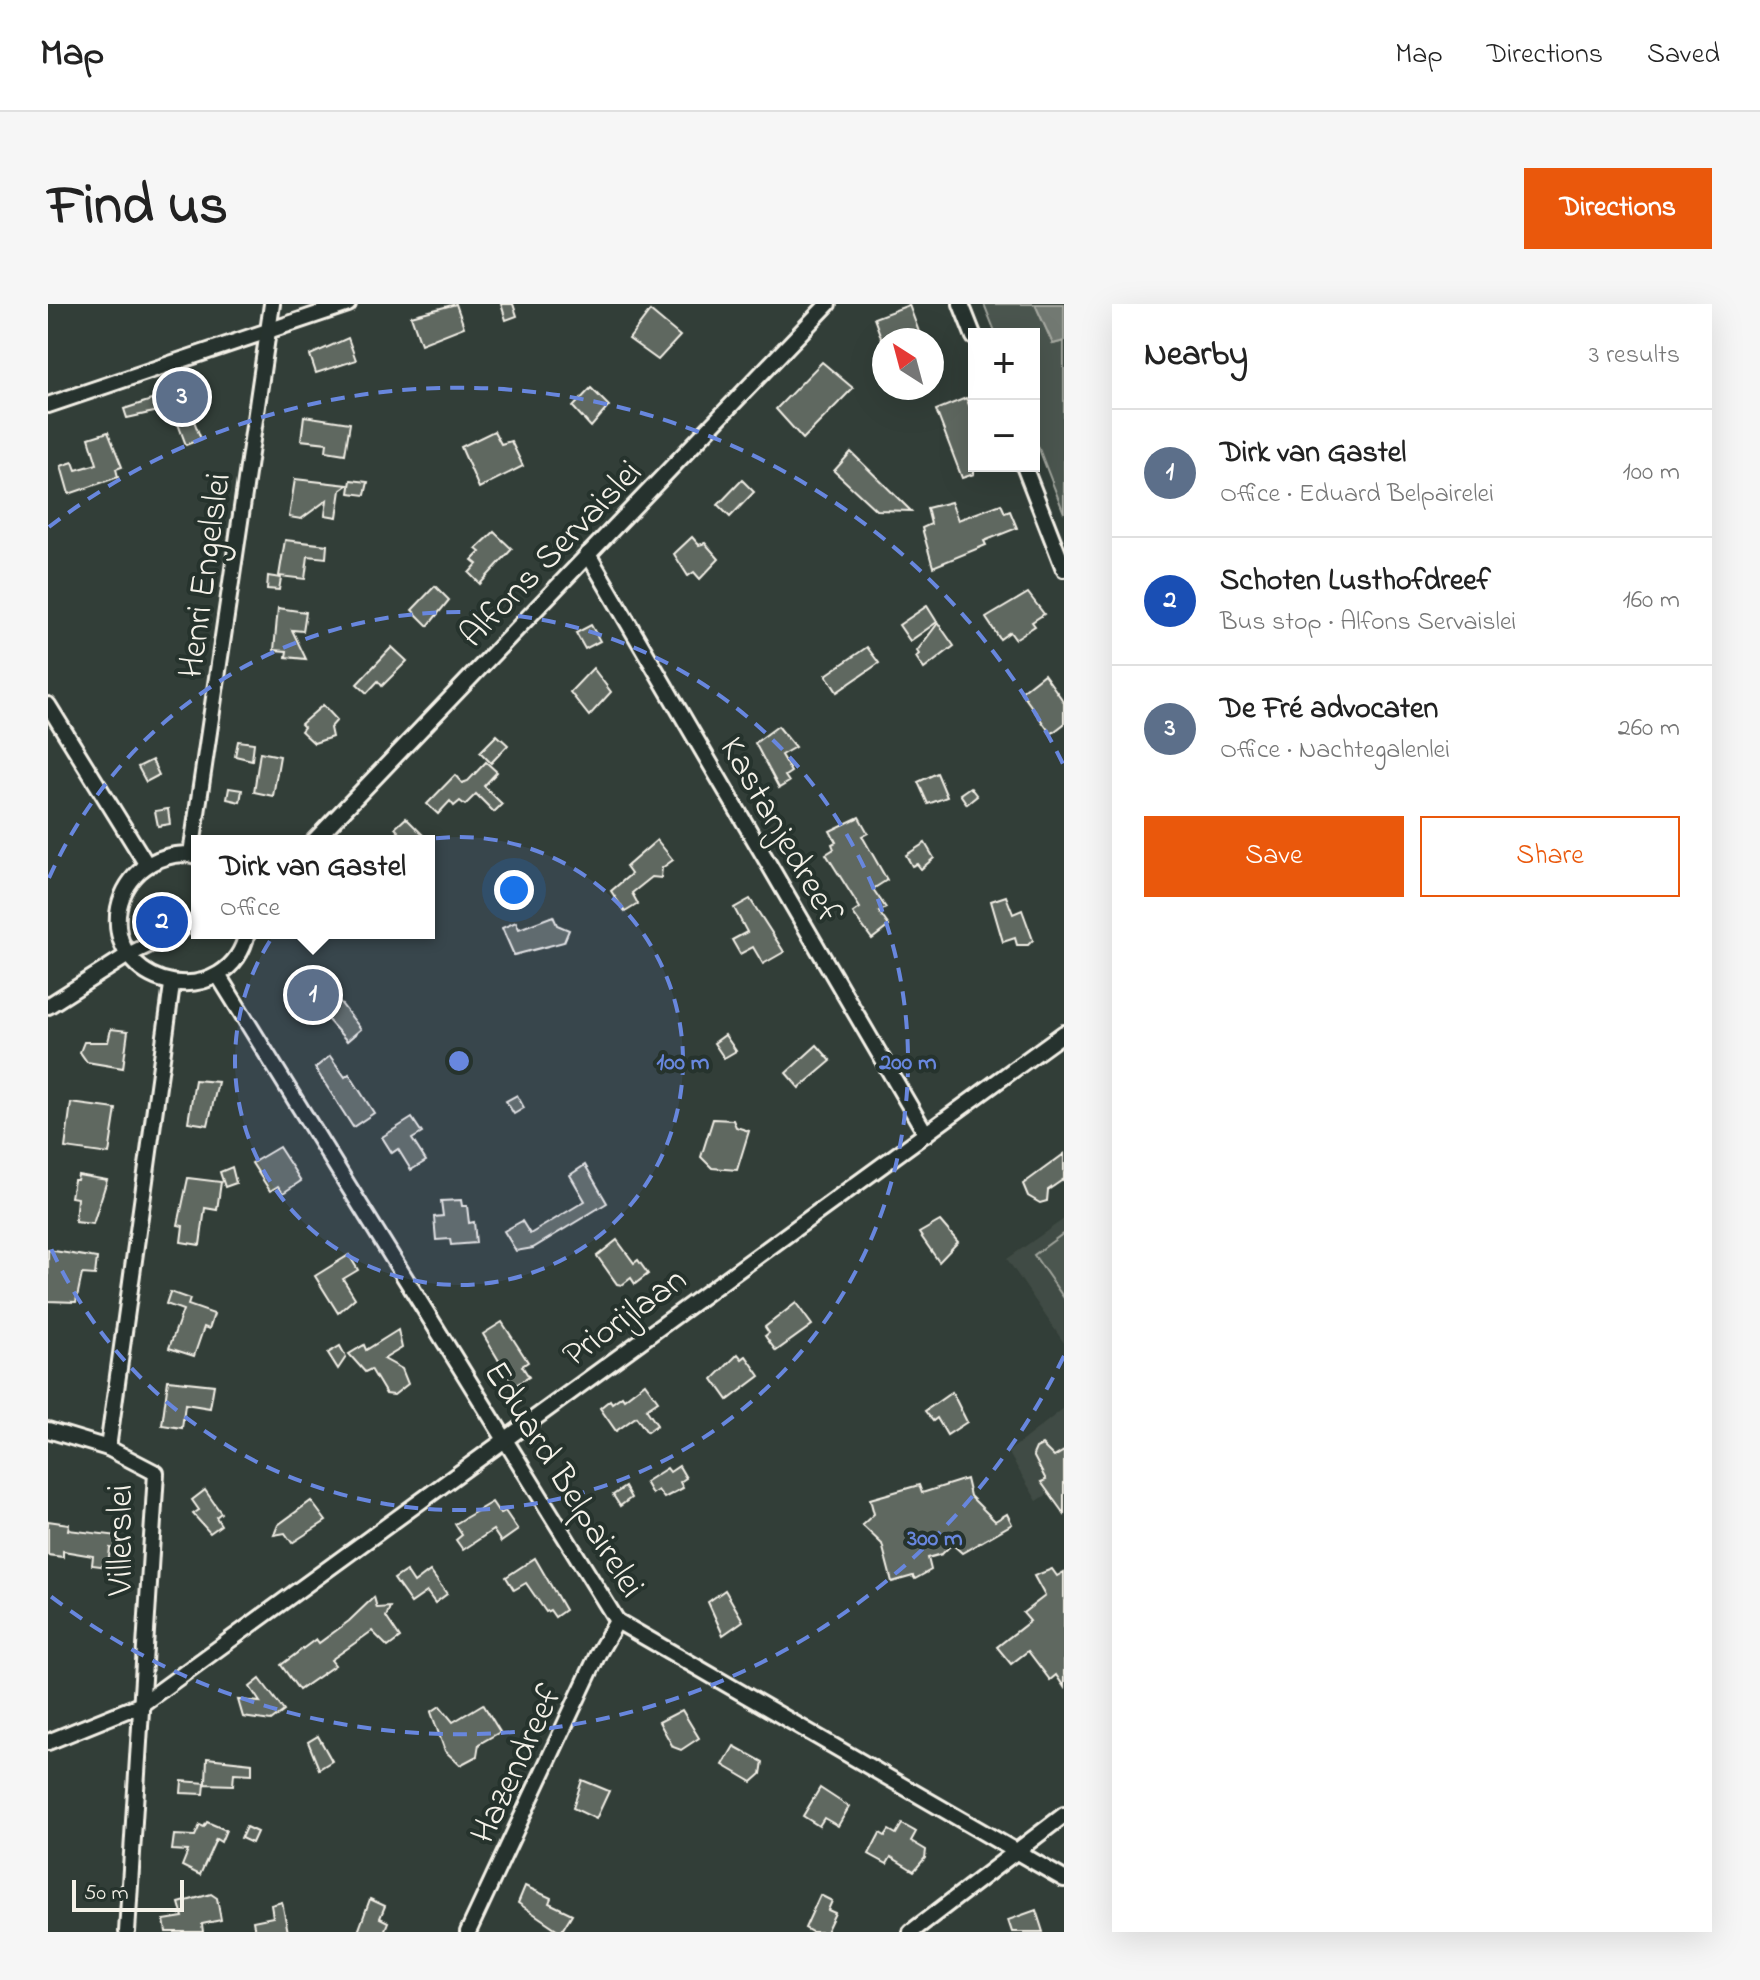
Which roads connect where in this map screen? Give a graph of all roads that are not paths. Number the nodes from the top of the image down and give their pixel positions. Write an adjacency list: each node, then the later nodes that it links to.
1 (272, 304): 6 (street, Henri Engelslei)
2 (348, 304): 6 (street)
3 (828, 304): 9 (street, Alfons Servaislei)
4 (961, 304): 5 (street)
5 (970, 328)
6 (268, 333): 7 (street); 12 (street, Henri Engelslei)
7 (48, 405)
8 (1026, 472): 10 (street)
9 (588, 554): 13 (street, Alfons Servaislei); 23 (street, Kastanjedreef)
10 (1064, 569)
11 (48, 705): 15 (street)
12 (197, 835)
13 (320, 835)
14 (191, 855): 15 (street)
15 (147, 865): 18 (street)
16 (191, 924): 18 (street)
17 (245, 939): 19 (street)
18 (128, 955): 20 (street); 21 (street)
19 (218, 975): 20 (street); 25 (street, Eduard Belpairelei)
20 (172, 985): 26 (street, Villerslei)
21 (48, 1006)
22 (1064, 1033): 23 (street, Priorijlaan)
23 (926, 1134): 25 (street, Priorijlaan)
24 (48, 1430): 26 (street)
25 (505, 1438): 27 (street, Eduard Belpairelei); 28 (street, Priorijlaan)
26 (108, 1448): 28 (street, Villerslei)
27 (617, 1621): 31 (street, Eduard Belpairelei); 34 (street, Hazendreef)
28 (142, 1704): 29 (street, Priorijlaan); 33 (street, Villerslei)
29 (48, 1742)
30 (1064, 1815): 31 (street)
31 (1018, 1852): 32 (street, Eduard Belpairelei); 35 (street)
32 (1064, 1879)
33 (127, 1932)
34 (468, 1932)
35 (911, 1932)

